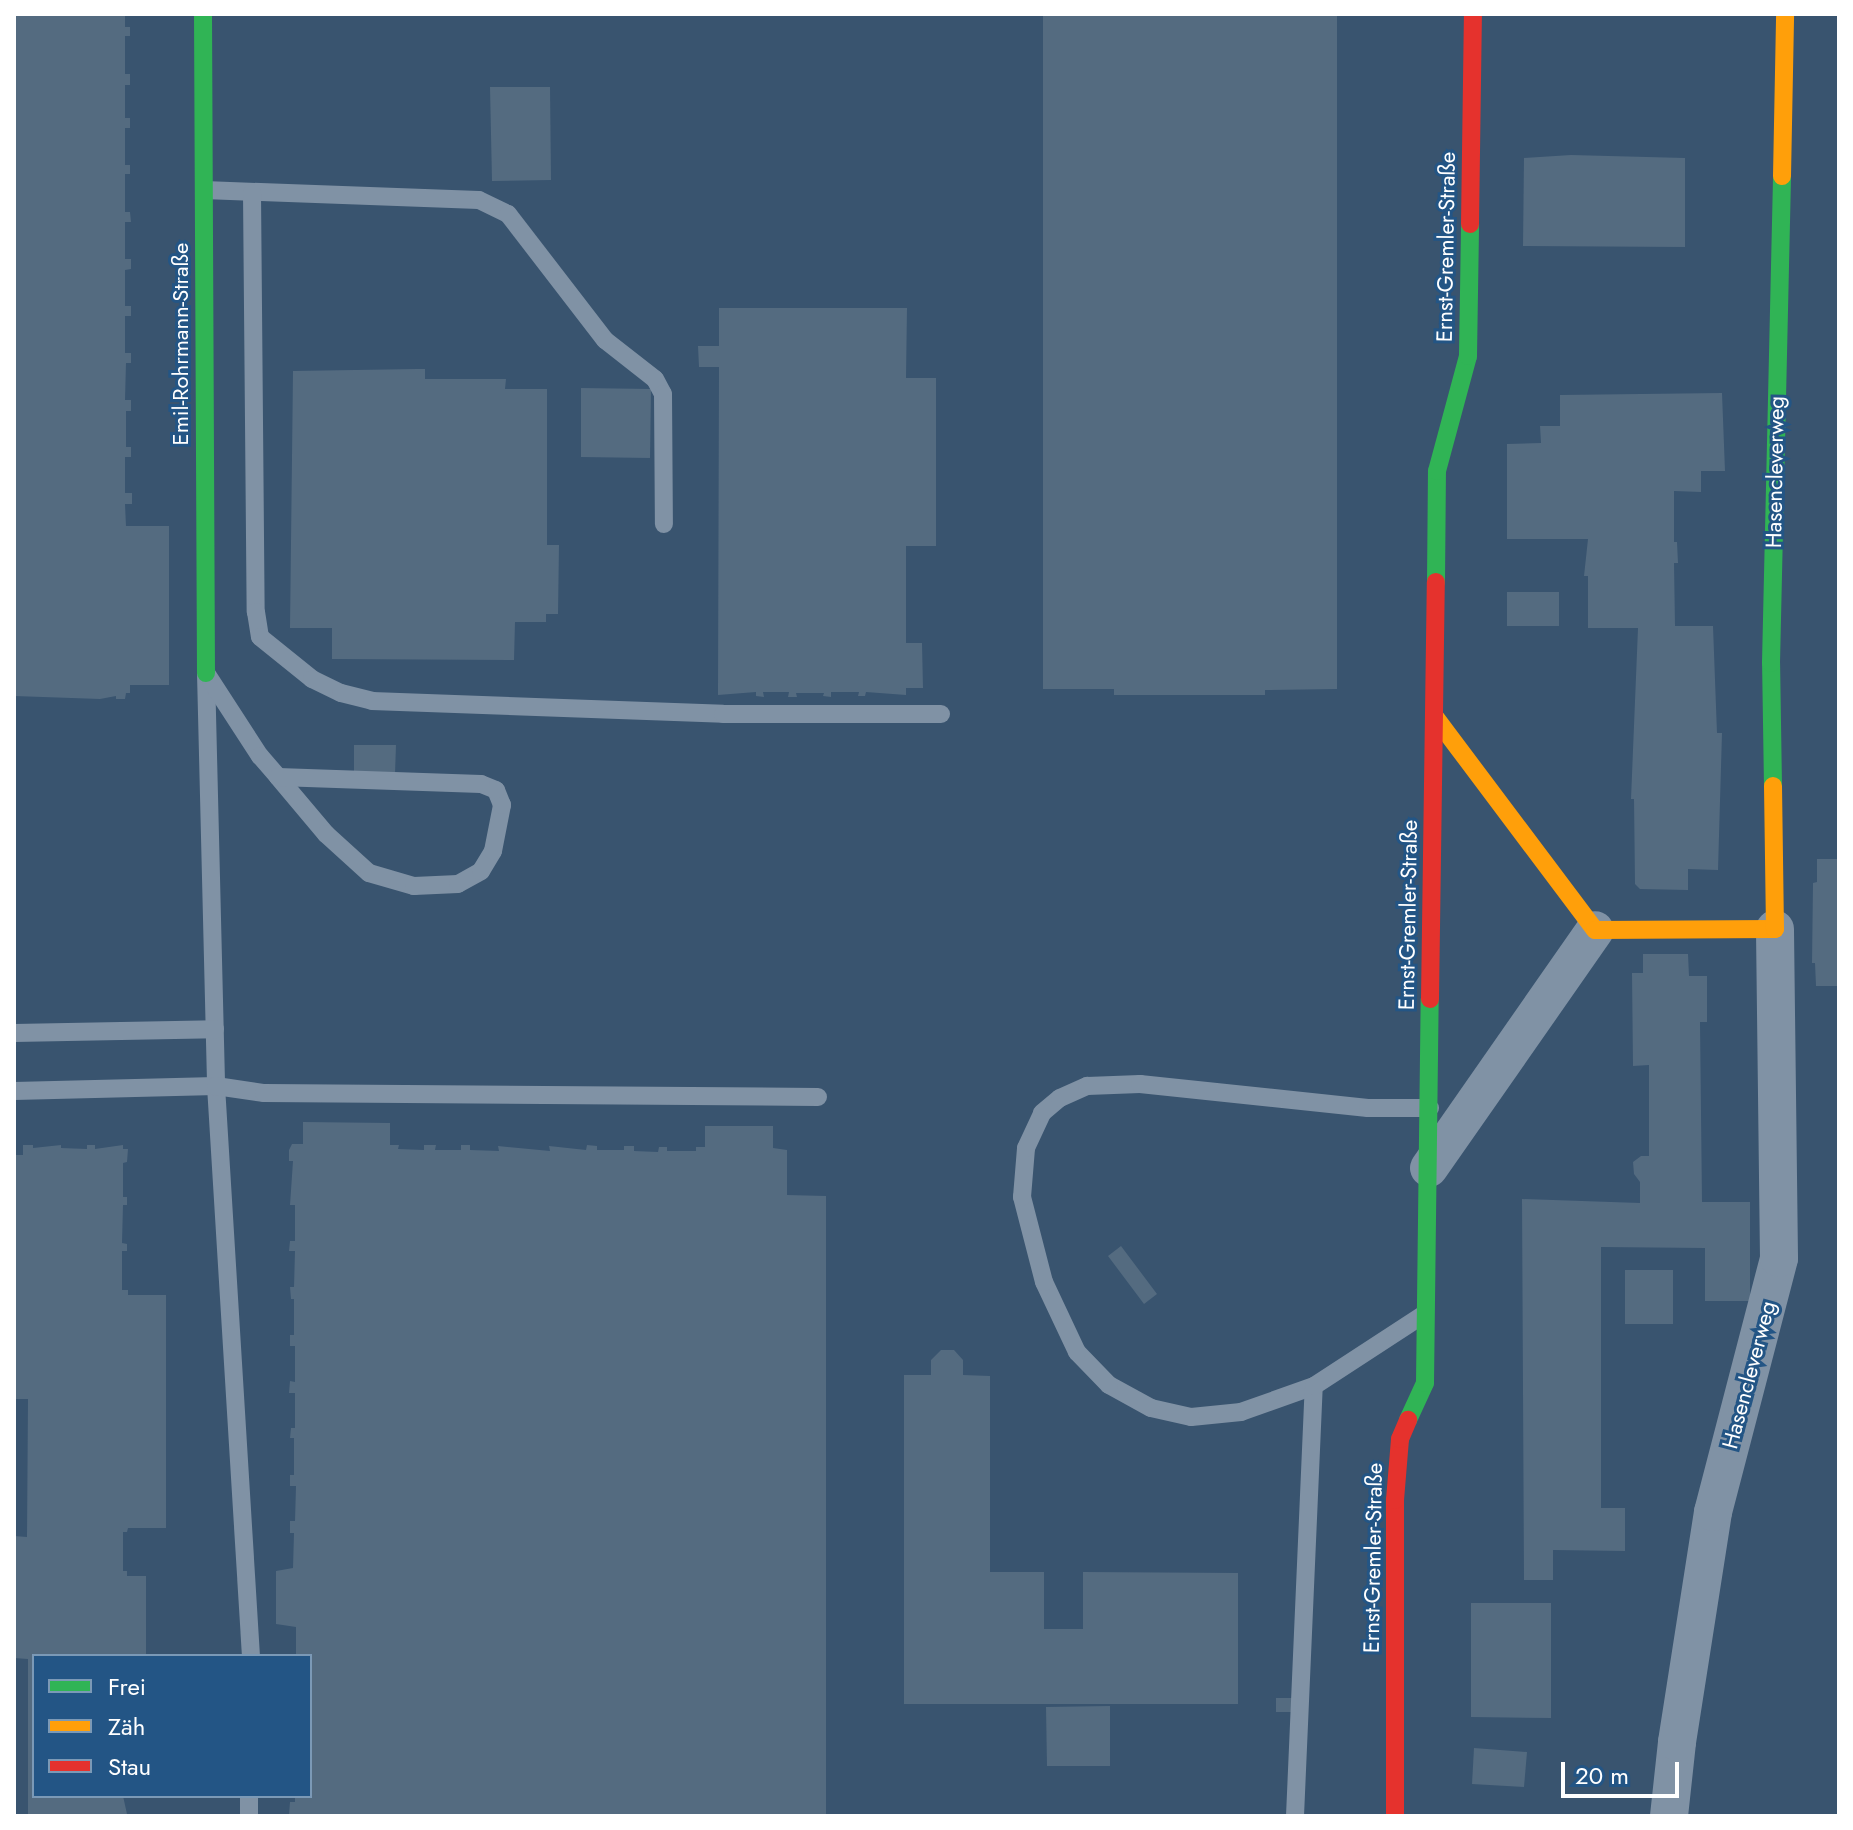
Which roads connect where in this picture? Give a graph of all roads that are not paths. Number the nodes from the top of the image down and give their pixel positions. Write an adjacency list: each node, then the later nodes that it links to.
1 (203, 14): 4 (street, Emil-Rohrmann-Straße)
2 (1473, 14): 9 (street, Ernst-Gremler-Straße)
3 (1785, 14): 11 (street, Hasencleverweg)
4 (204, 190): 5 (lane); 7 (street, Emil-Rohrmann-Straße)
5 (252, 193): 6 (lane); 8 (lane)
6 (664, 524)
7 (206, 673): 10 (lane); 13 (lane)
8 (941, 714)
9 (1435, 717): 12 (street); 18 (street, Ernst-Gremler-Straße)
10 (278, 777): 10 (lane)
11 (1775, 929): 12 (street); 25 (street, Hasencleverweg)
12 (1595, 930): 19 (street)
13 (215, 1029): 14 (lane); 15 (lane)
14 (14, 1033)
15 (216, 1086): 16 (lane); 17 (lane); 22 (lane)
16 (14, 1091)
17 (818, 1097)
18 (1430, 1108): 19 (street, Ernst-Gremler-Straße); 21 (lane)
19 (1429, 1168): 20 (street, Ernst-Gremler-Straße)
20 (1423, 1315): 21 (lane); 24 (street, Ernst-Gremler-Straße)
21 (1314, 1386): 23 (lane)
22 (251, 1654)
23 (1295, 1816)
24 (1395, 1816)
25 (1669, 1816)

